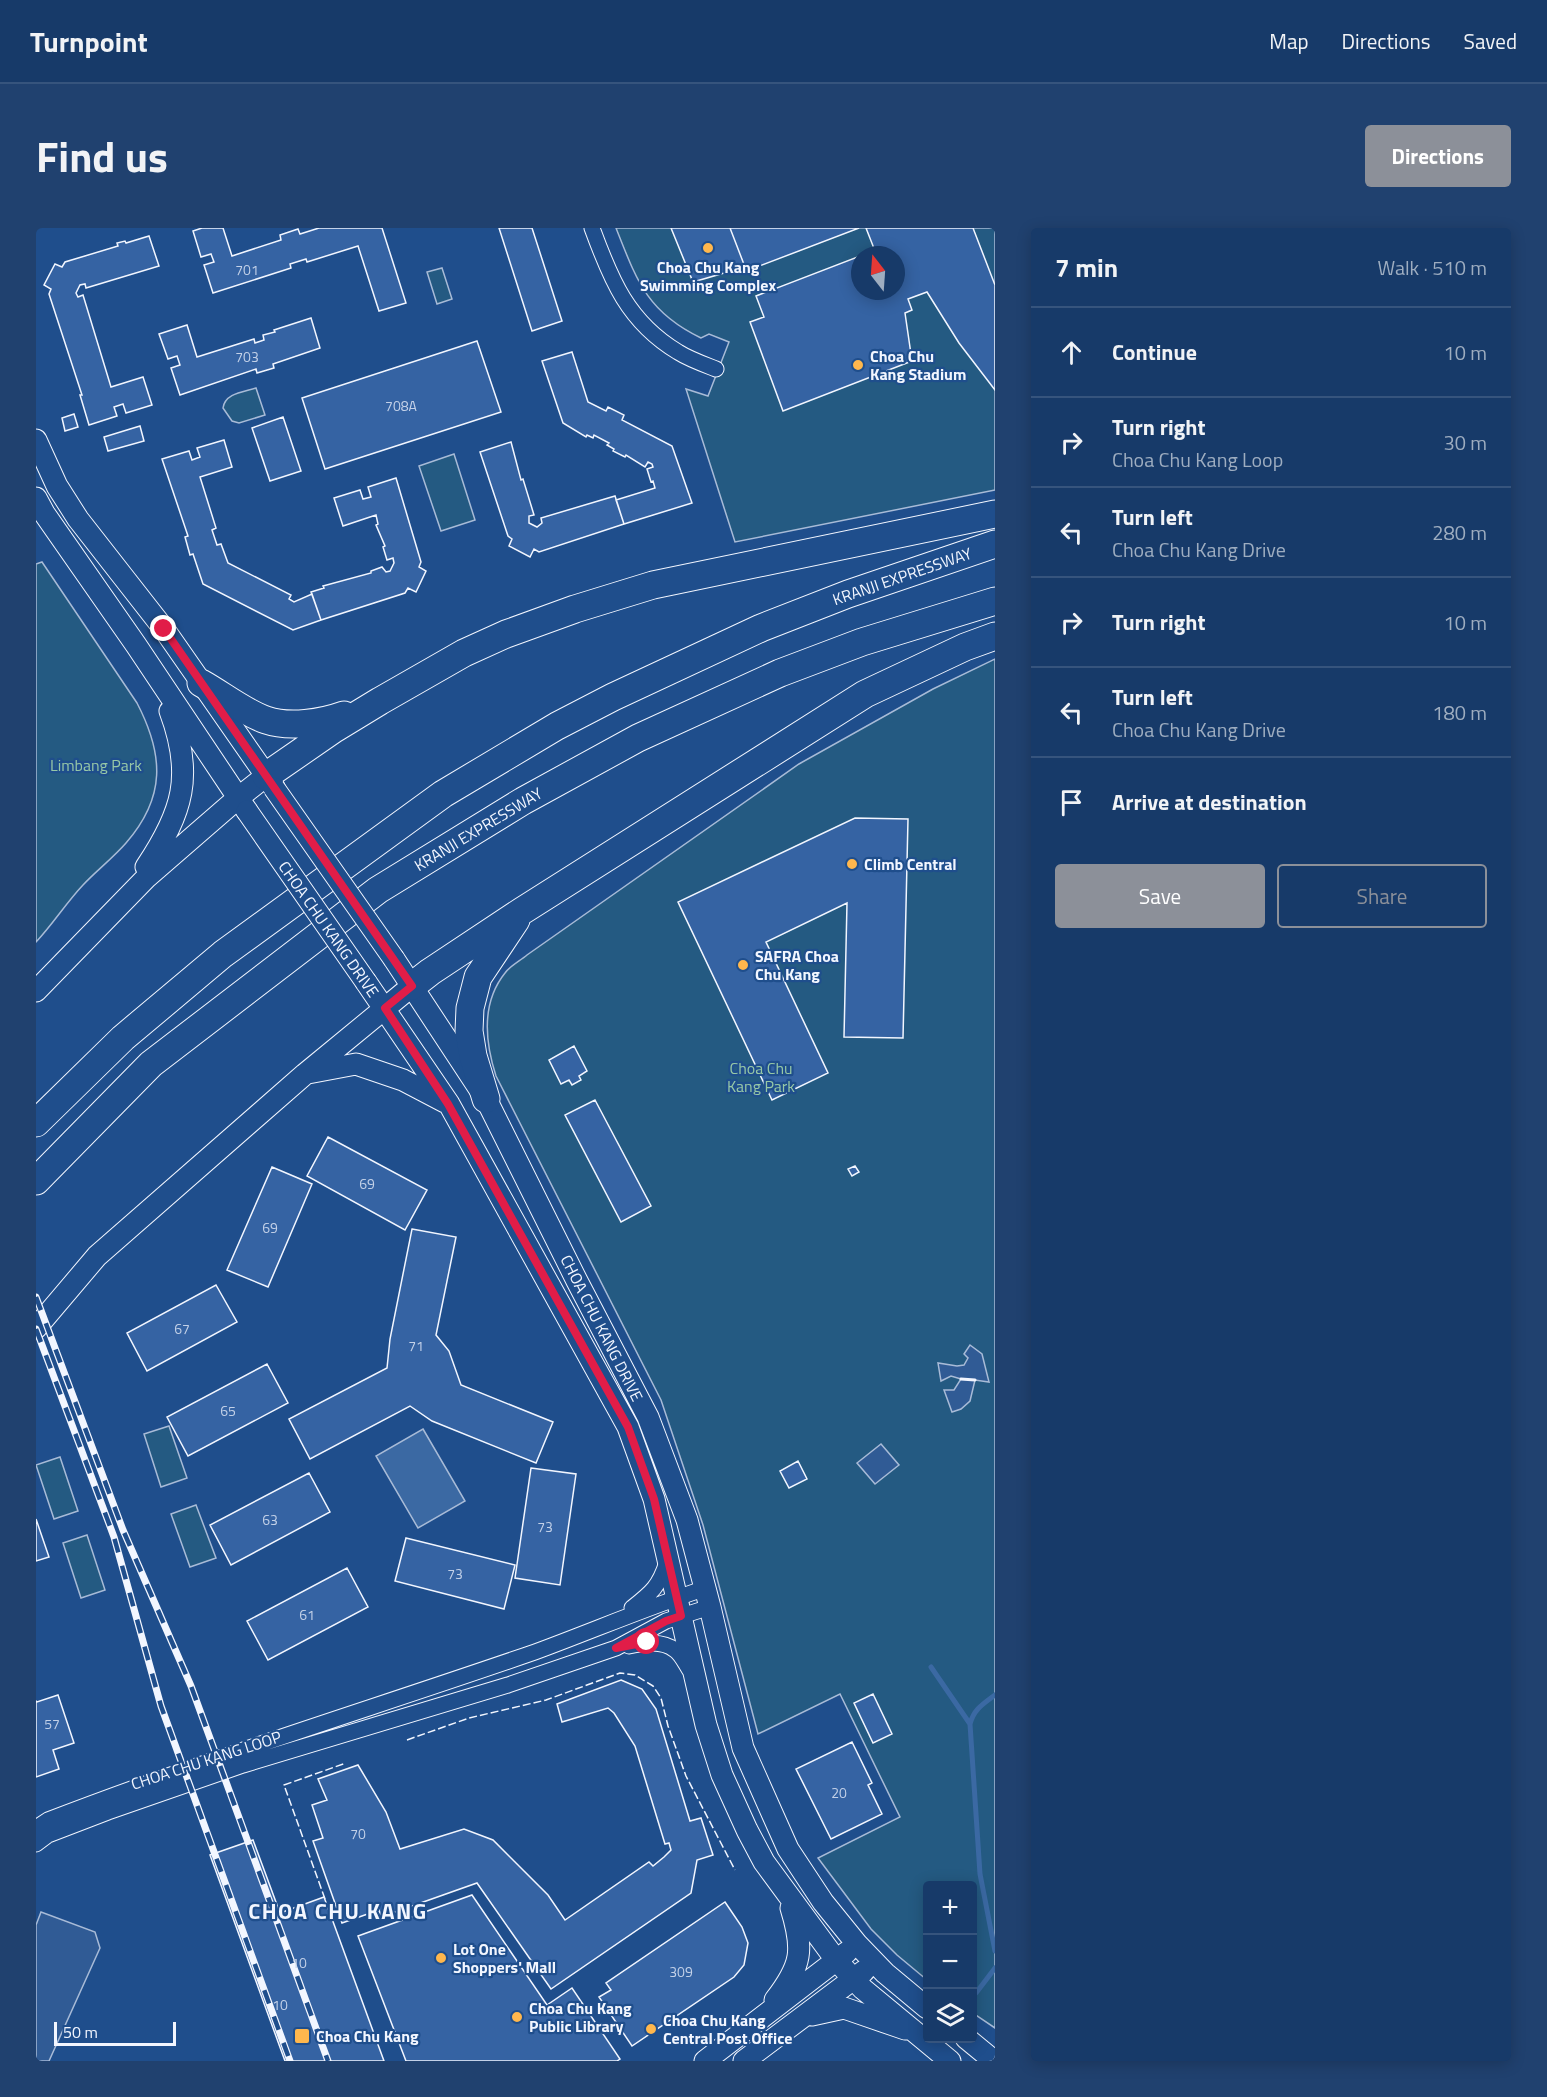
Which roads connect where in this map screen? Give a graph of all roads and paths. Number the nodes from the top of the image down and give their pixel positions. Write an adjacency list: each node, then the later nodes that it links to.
1 (592, 228): 2 (street)
2 (716, 369)
3 (36, 440): 10 (main road, CHOA CHU KANG DRIVE)
4 (36, 498): 9 (main road, CHOA CHU KANG DRIVE)
5 (995, 513): 11 (highway)
6 (995, 544): 22 (highway, KRANJI EXPRESSWAY)
7 (995, 601): 23 (highway, KRANJI EXPRESSWAY)
8 (995, 636): 15 (highway)
9 (158, 677): 13 (main road, CHOA CHU KANG DRIVE); 14 (main road)
10 (201, 683): 11 (highway); 12 (main road, CHOA CHU KANG DRIVE)
11 (380, 701): 12 (highway)
12 (270, 782): 13 (main road); 16 (main road, CHOA CHU KANG DRIVE, bridge)
13 (242, 805): 14 (main road); 18 (main road, CHOA CHU KANG DRIVE, bridge)
14 (147, 877): 17 (main road)
15 (522, 911): 16 (highway); 20 (highway)
16 (412, 986): 18 (main road); 20 (main road, CHOA CHU KANG DRIVE)
17 (36, 991)
18 (385, 1008): 19 (main road); 21 (main road, CHOA CHU KANG DRIVE)
19 (305, 1074): 21 (main road); 24 (main road)
20 (486, 1099): 26 (main road, CHOA CHU KANG DRIVE)
21 (448, 1104): 25 (main road, CHOA CHU KANG DRIVE)
22 (36, 1123)
23 (36, 1181)
24 (36, 1328)
25 (668, 1560): 27 (main road, CHOA CHU KANG DRIVE); 28 (street)
26 (708, 1597): 27 (street, CHOA CHU KANG LOOP); 33 (main road, CHOA CHU KANG DRIVE)
27 (679, 1607): 28 (street, CHOA CHU KANG LOOP); 29 (street, CHOA CHU KANG LOOP); 30 (main road, CHOA CHU KANG DRIVE)
28 (616, 1622): 31 (street, CHOA CHU KANG LOOP)
29 (616, 1648): 30 (street); 32 (street, CHOA CHU KANG LOOP)
30 (698, 1682): 34 (main road, CHOA CHU KANG DRIVE)
31 (385, 1701): 32 (street); 36 (street, CHOA CHU KANG LOOP)
32 (391, 1720): 35 (street, CHOA CHU KANG LOOP)
33 (743, 1748): 34 (main road); 39 (main road, CHOA CHU KANG DRIVE)
34 (722, 1775): 38 (main road, CHOA CHU KANG DRIVE)
35 (86, 1821): 36 (street); 37 (street, CHOA CHU KANG LOOP)
36 (42, 1824)
37 (36, 1844)
38 (787, 1896): 40 (main road, CHOA CHU KANG DRIVE); 45 (main road)
39 (857, 1944): 40 (main road); 41 (main road, CHOA CHU KANG DRIVE)
40 (837, 1960): 42 (main road, CHOA CHU KANG DRIVE); 45 (main road)
41 (874, 1963): 42 (main road); 43 (main road, CHOA CHU KANG DRIVE)
42 (854, 1979): 44 (main road); 46 (main road, CHOA CHU KANG DRIVE)
43 (923, 2005)
44 (800, 2018): 46 (main road); 49 (main road)
45 (759, 2020): 48 (main road)
46 (914, 2032): 50 (main road, CHOA CHU KANG DRIVE)
47 (972, 2043): 51 (main road)
48 (705, 2061)
49 (744, 2061)
50 (950, 2061)
51 (994, 2061)

